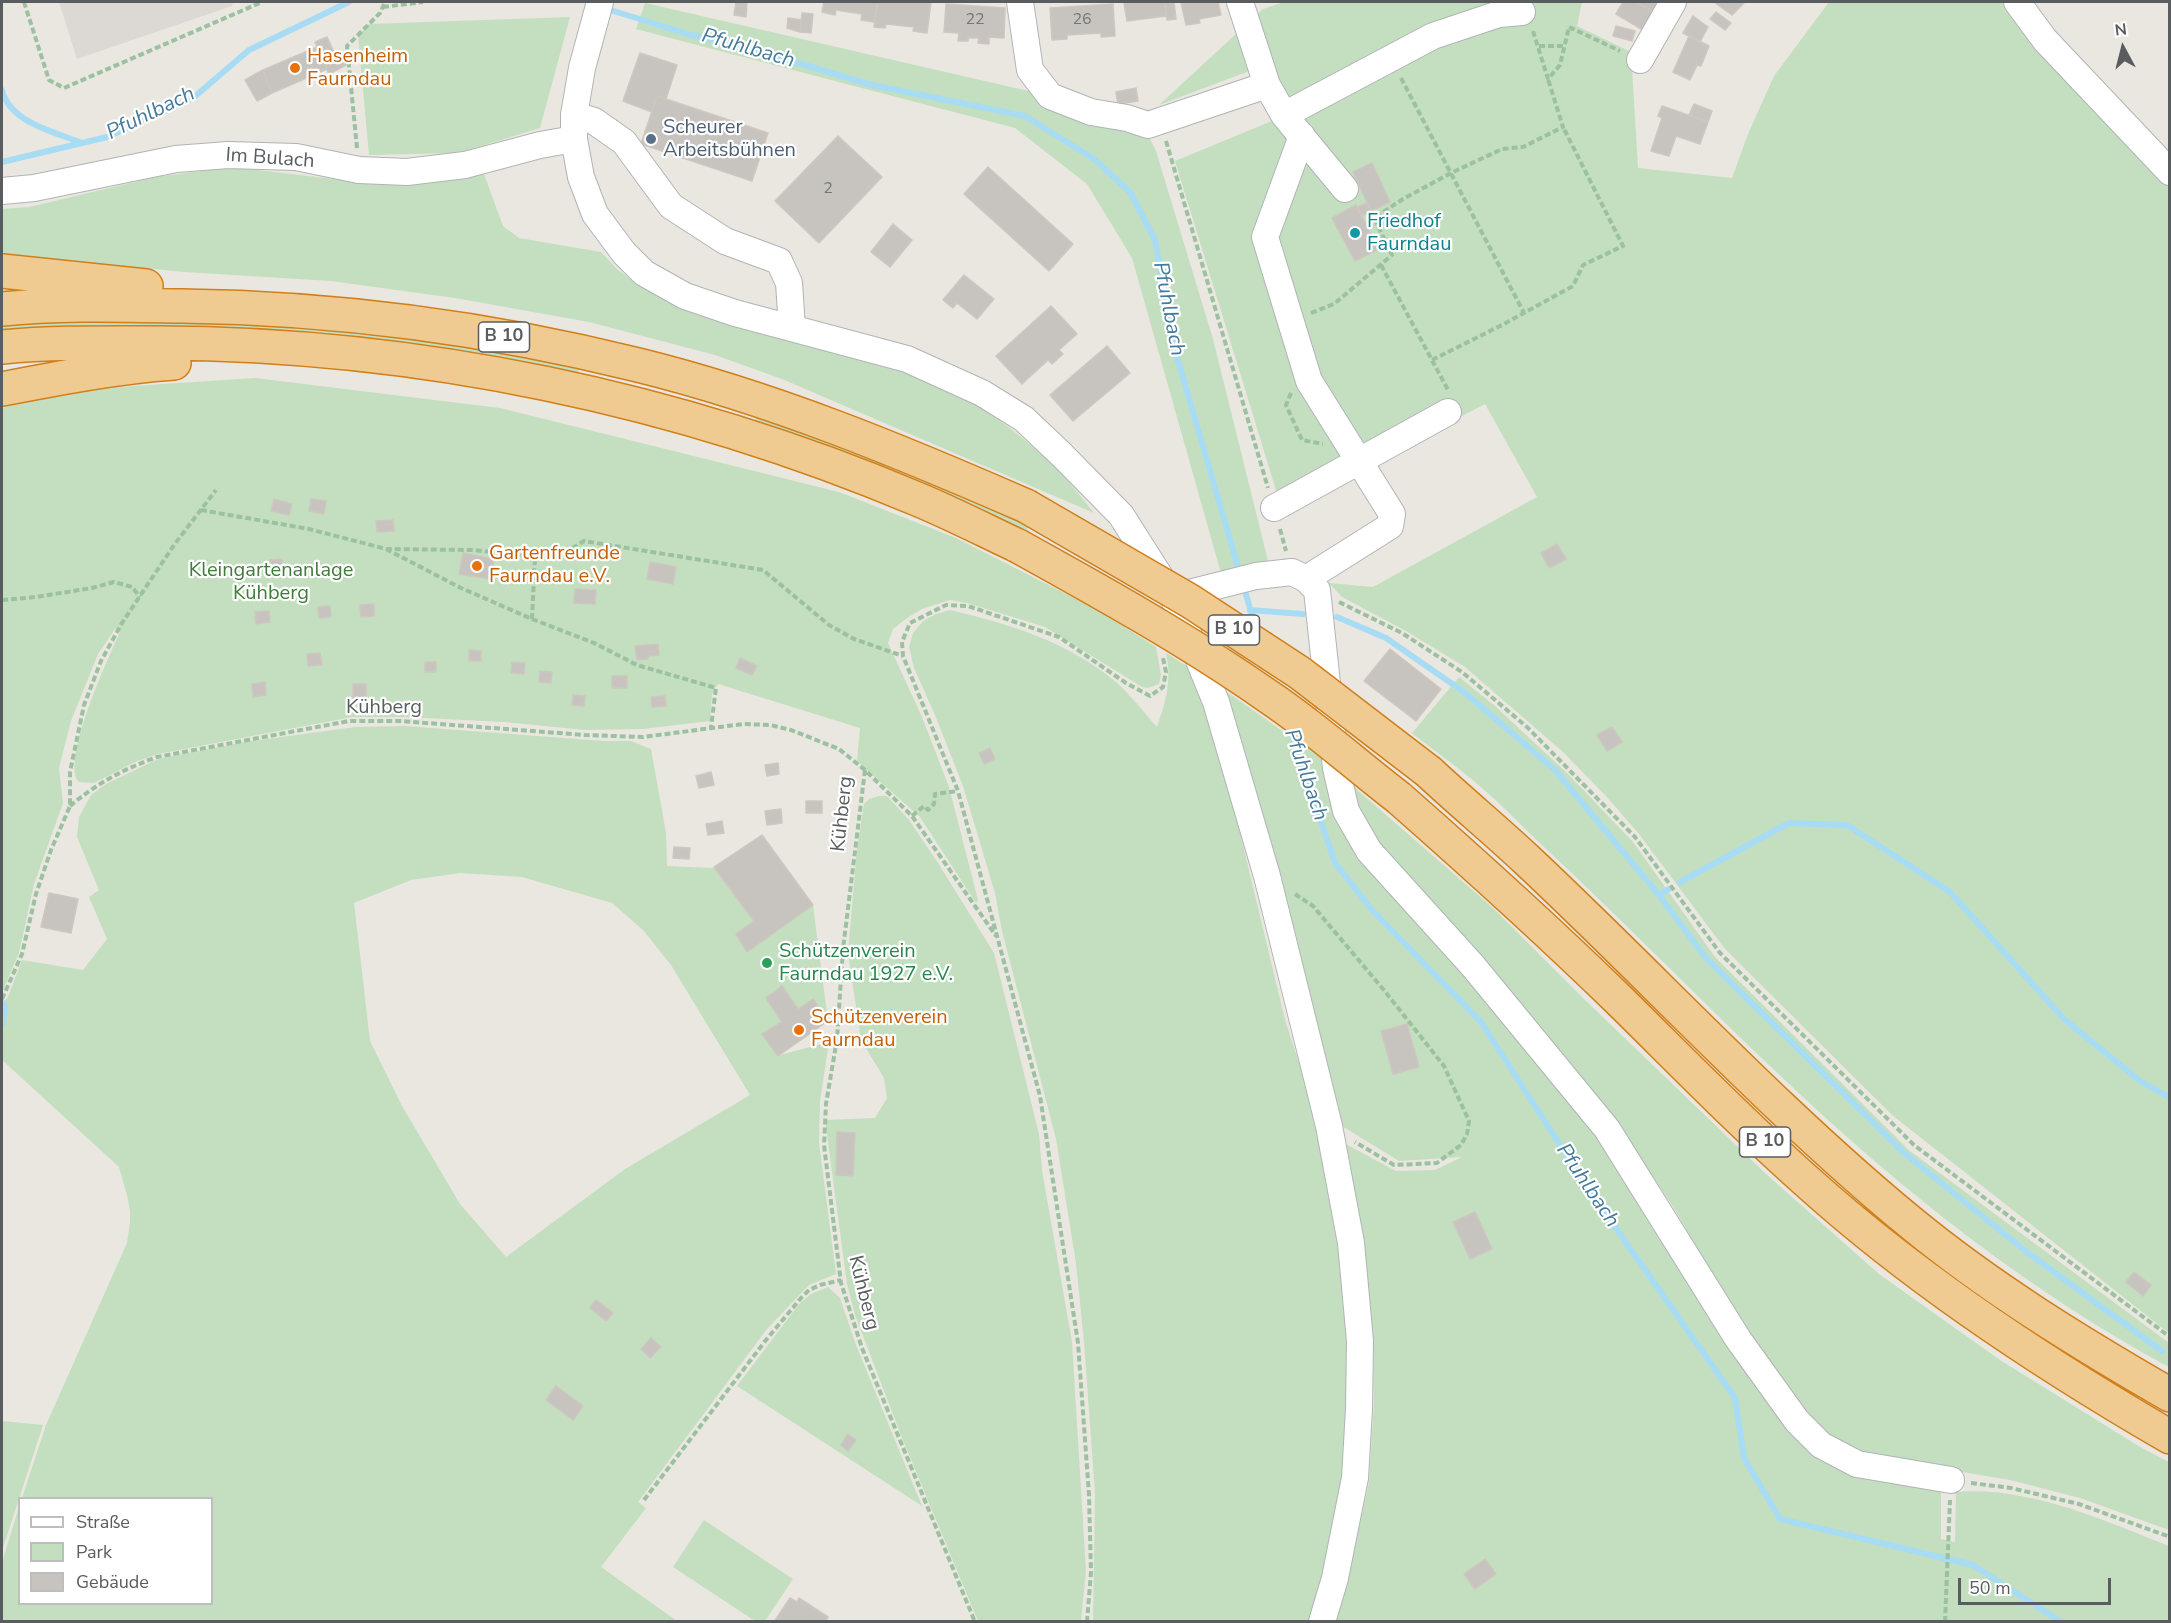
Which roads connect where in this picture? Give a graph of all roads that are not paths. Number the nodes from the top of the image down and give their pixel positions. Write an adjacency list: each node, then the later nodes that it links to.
1 (1020, 2): 8 (street)
2 (1240, 2): 8 (street)
3 (1673, 2): 7 (street)
4 (2017, 2): 12 (street)
5 (597, 11): 10 (street)
6 (1522, 12): 9 (street)
7 (1640, 60)
8 (1267, 85): 9 (street)
9 (1284, 115): 11 (street)
10 (574, 127): 14 (street, Im Bulach); 18 (street); 18 (street)
11 (1302, 136): 13 (street); 23 (street)
12 (2169, 172)
13 (1345, 189)
14 (2, 191)
15 (2, 272): 16 (highway)
16 (230, 306): 17 (highway, B 10); 27 (highway, B 10, bridge)
17 (2, 309)
18 (792, 327): 26 (street)
19 (259, 345): 20 (highway, B 10); 21 (highway, B 10); 28 (highway, B 10, bridge)
20 (2, 347)
21 (2, 389)
22 (1448, 412): 23 (street)
23 (1359, 461): 24 (street); 25 (street)
24 (1274, 508)
25 (1305, 580): 26 (street); 29 (street)
26 (1173, 597): 30 (street)
27 (2169, 1395)
28 (2169, 1437)
29 (1951, 1480)
30 (1322, 1622)

